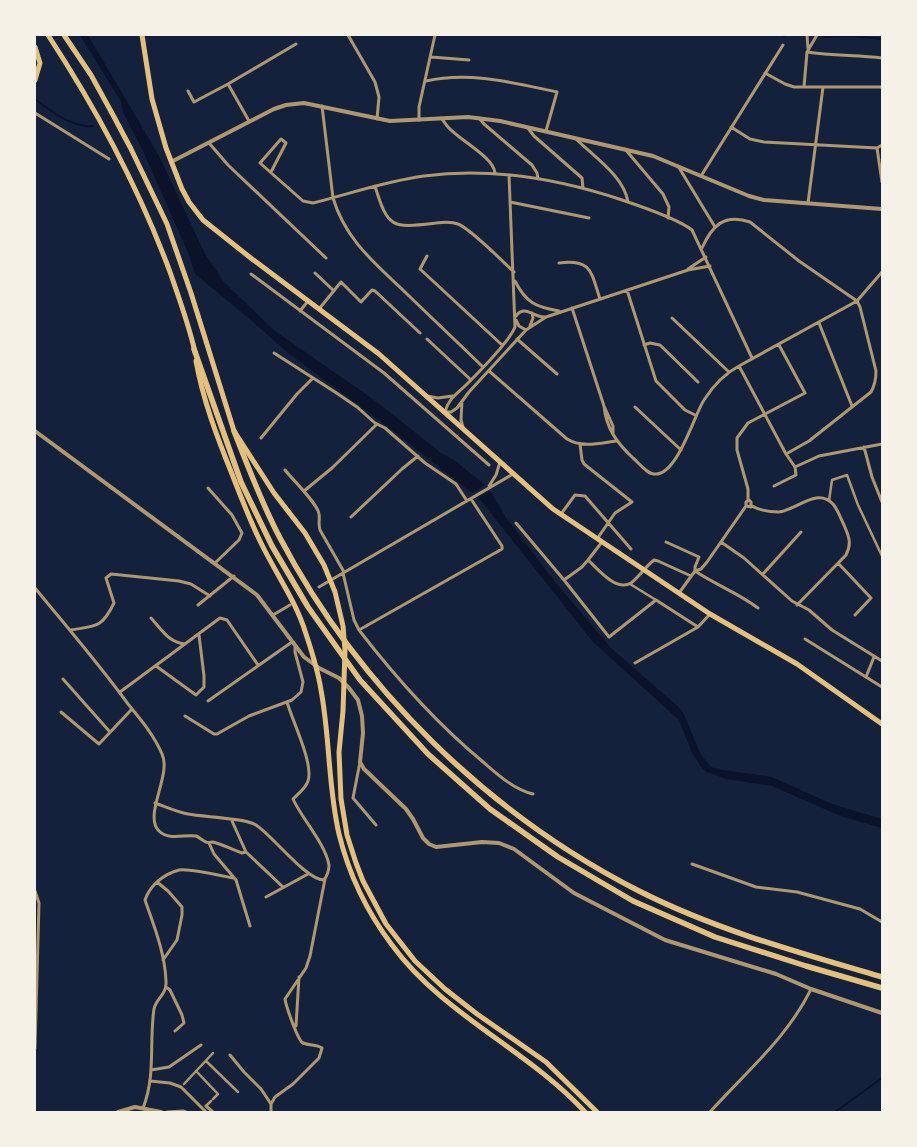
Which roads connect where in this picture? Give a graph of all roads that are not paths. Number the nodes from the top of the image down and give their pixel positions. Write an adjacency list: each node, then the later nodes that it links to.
1 (46, 35): 94 (main road)
2 (63, 35): 118 (main road)
3 (142, 35): 40 (main road)
4 (348, 35): 27 (street)
5 (435, 35): 12 (street)
6 (807, 35): 11 (street)
7 (817, 35): 11 (street)
8 (296, 44): 18 (street)
9 (783, 45): 15 (street)
10 (35, 47): 16 (main road)
11 (808, 51): 13 (street); 19 (street)
12 (431, 57): 14 (street); 17 (street)
13 (882, 58)
14 (469, 60)
15 (765, 73): 19 (street); 31 (street)
16 (35, 80)
17 (426, 81): 28 (street); 32 (street)
18 (228, 84): 22 (street); 29 (street)
19 (804, 87): 20 (street)
20 (823, 87): 21 (street); 35 (street)
21 (882, 87)
22 (188, 91)
23 (322, 106): 27 (street); 29 (street); 50 (street)
24 (35, 113): 39 (street)
25 (441, 117): 26 (street); 28 (street); 43 (street)
26 (479, 118): 30 (street); 46 (street)
27 (376, 119): 28 (street)
28 (419, 120)
29 (249, 121): 34 (street)
30 (528, 127): 32 (street); 49 (street)
31 (731, 127): 35 (street); 45 (street)
32 (546, 131): 33 (street)
33 (573, 136): 38 (street); 52 (street)
34 (209, 143): 40 (street); 61 (street)
35 (817, 145): 37 (street); 53 (street)
36 (882, 145): 37 (street)
37 (877, 148): 47 (street)
38 (625, 149): 41 (street); 56 (street)
39 (109, 159)
40 (171, 162): 73 (main road)
41 (677, 166): 45 (street); 57 (street)
42 (270, 172): 42 (street); 50 (street)
43 (495, 173): 44 (street); 48 (street)
44 (509, 175): 46 (street); 51 (street)
45 (701, 176): 53 (street)
46 (538, 179): 49 (street)
47 (882, 182)
48 (375, 186): 50 (street); 65 (street)
49 (583, 188): 52 (street)
50 (333, 198): 97 (street)
51 (510, 202): 55 (street); 65 (street)
52 (628, 202): 56 (street)
53 (808, 203): 54 (street)
54 (882, 209)
55 (588, 218)
56 (668, 218): 58 (street)
57 (715, 227): 58 (street); 74 (street)
58 (702, 248): 60 (street)
59 (427, 256): 91 (street)
60 (706, 257): 63 (street); 64 (street)
61 (326, 258)
62 (559, 262): 72 (street)
63 (710, 266): 64 (street); 96 (street)
64 (688, 270): 70 (street)
65 (514, 272): 69 (street)
66 (882, 272): 74 (street)
67 (315, 273): 71 (street)
68 (251, 274): 79 (street)
69 (514, 280): 75 (street); 80 (street)
70 (627, 290): 72 (street); 92 (street)
71 (334, 291): 77 (street); 88 (street)
72 (600, 299): 76 (street)
73 (308, 301): 77 (main road); 79 (street)
74 (858, 301): 85 (street); 110 (street)
75 (515, 303): 78 (street); 83 (street)
76 (572, 308): 80 (street); 120 (street)
77 (319, 309): 105 (main road)
78 (523, 310): 81 (street); 83 (street)
79 (300, 312): 106 (street)
80 (559, 312): 82 (street)
81 (531, 313): 82 (street); 86 (street)
82 (546, 317): 86 (street)
83 (516, 318): 87 (street); 91 (street)
84 (672, 318): 100 (street)
85 (818, 323): 93 (street); 110 (street)
86 (530, 326): 87 (street)
87 (526, 330): 90 (street)
88 (420, 332)
89 (427, 339): 103 (street)
90 (517, 339): 99 (street); 101 (street)
91 (502, 345): 97 (street)
92 (644, 345): 104 (street); 114 (street)
93 (779, 345): 96 (street); 113 (street)
94 (194, 349): 223 (highway); 248 (main road)
95 (274, 353): 102 (street)
96 (752, 358): 98 (street)
97 (482, 366): 103 (street)
98 (739, 366): 100 (street); 113 (street)
99 (489, 370): 109 (street); 121 (street)
100 (729, 372): 114 (street)
101 (557, 374)
102 (313, 378): 115 (street); 119 (street)
103 (471, 380): 107 (street)
104 (698, 382)
105 (415, 385): 106 (street); 108 (main road)
106 (407, 394): 128 (street)
107 (456, 394): 108 (street); 109 (street); 112 (street)
108 (427, 396): 112 (main road)
109 (463, 400): 112 (street); 116 (street)
110 (852, 406): 125 (street)
111 (635, 408): 124 (street)
112 (445, 412): 116 (main road)
113 (765, 413): 125 (street); 137 (street)
114 (695, 415): 124 (street)
115 (377, 424): 126 (street); 135 (street)
116 (463, 428): 127 (main road)
117 (35, 430): 153 (street)
118 (234, 432): 221 (highway); 249 (main road)
119 (261, 438)
120 (616, 440): 121 (street); 124 (street)
121 (580, 444): 145 (street)
122 (882, 444): 123 (street)
123 (864, 447): 129 (street); 139 (street)
124 (681, 450)
125 (786, 454): 129 (street)
126 (418, 456): 136 (street); 143 (street)
127 (500, 462): 131 (main road); 134 (street)
128 (489, 465)
129 (795, 467): 132 (street)
130 (285, 470): 135 (street)
131 (513, 473): 134 (street); 142 (main road)
132 (774, 486)
133 (208, 488): 153 (street)
134 (488, 488): 136 (street)
135 (304, 491): 157 (street)
136 (470, 499): 157 (street); 178 (street)
137 (748, 501): 140 (street); 141 (street)
138 (829, 501): 141 (street); 151 (street); 154 (street)
139 (882, 502)
140 (746, 506): 141 (street); 149 (street)
141 (752, 506)
142 (561, 515): 145 (street); 147 (main road)
143 (351, 517)
144 (516, 523): 161 (street)
145 (607, 523): 147 (street); 150 (street)
146 (800, 532): 158 (street)
147 (600, 540): 152 (street); 155 (main road)
148 (666, 542): 156 (street)
149 (721, 542): 156 (street); 158 (street)
150 (631, 549)
151 (882, 556)
152 (588, 560): 161 (street); 162 (street)
153 (215, 563): 159 (street)
154 (838, 563): 170 (street); 174 (street)
155 (644, 569): 160 (street); 162 (street); 165 (main road)
156 (695, 571): 160 (street); 171 (street)
157 (344, 573): 163 (street); 178 (street)
158 (763, 574): 170 (street)
159 (234, 576): 166 (street); 173 (street)
160 (691, 576): 165 (street)
161 (564, 580): 167 (street)
162 (630, 584): 167 (street)
163 (319, 587)
164 (35, 588): 177 (street)
165 (680, 593): 172 (main road)
166 (210, 596): 168 (street); 177 (street)
167 (656, 600): 176 (street)
168 (198, 605)
169 (290, 605): 173 (street)
170 (798, 605): 184 (street)
171 (758, 608)
172 (710, 614): 176 (street); 198 (main road)
173 (273, 615): 181 (street)
174 (855, 615)
175 (151, 618): 182 (street)
176 (698, 627): 186 (street)
177 (70, 630): 192 (street)
178 (359, 630): 201 (street)
179 (199, 634): 182 (street); 187 (street); 188 (street)
180 (806, 640): 189 (street)
181 (292, 642): 183 (street); 187 (street)
182 (186, 644): 188 (street)
183 (295, 646): 194 (street); 200 (street)
184 (874, 657): 185 (street); 189 (street)
185 (882, 661)
186 (635, 663)
187 (258, 665): 193 (street)
188 (156, 666): 192 (street)
189 (866, 677): 191 (street)
190 (63, 679): 199 (street)
191 (882, 687)
192 (120, 692): 195 (street)
193 (208, 701)
194 (287, 702): 197 (street); 210 (street)
195 (132, 709): 199 (street); 202 (street)
196 (61, 712): 199 (street)
197 (186, 716)
198 (882, 724)
199 (110, 732)
200 (360, 762): 204 (street); 224 (street)
201 (533, 794)
202 (155, 803): 203 (street); 205 (street)
203 (232, 820): 206 (street); 208 (street)
204 (376, 825)
205 (209, 843): 206 (street); 209 (street)
206 (246, 852): 212 (street)
207 (692, 864): 216 (street)
208 (308, 874): 210 (street); 212 (street)
209 (233, 878): 211 (street); 218 (street)
210 (325, 879): 220 (street)
211 (158, 882): 219 (street); 219 (street)
212 (283, 887): 214 (street)
213 (35, 891): 215 (street)
214 (266, 897)
215 (38, 922): 217 (street); 229 (street)
216 (882, 922)
217 (35, 926)
218 (250, 926)
219 (163, 961): 222 (street)
220 (299, 976): 226 (street); 226 (street)
221 (882, 977)
222 (166, 987): 227 (street); 233 (street)
223 (882, 988)
224 (811, 989): 225 (street); 250 (street)
225 (882, 1013)
226 (296, 1026): 238 (street)
227 (176, 1032)
228 (201, 1045): 233 (street)
229 (35, 1048)
230 (214, 1053): 232 (street)
231 (230, 1055): 238 (street)
232 (206, 1061): 234 (street); 237 (street)
233 (151, 1070): 235 (street)
234 (196, 1071): 236 (street); 239 (street)
235 (150, 1081): 240 (street); 245 (street)
236 (184, 1084)
237 (238, 1092)
238 (271, 1104): 247 (street)
239 (206, 1106): 246 (street)
240 (143, 1108): 241 (street); 242 (street)
241 (118, 1112)
242 (161, 1112)
243 (167, 1112): 244 (street)
244 (186, 1112)
245 (206, 1112)
246 (213, 1112)
247 (272, 1112)
248 (585, 1112)
249 (597, 1112)
250 (710, 1112)

